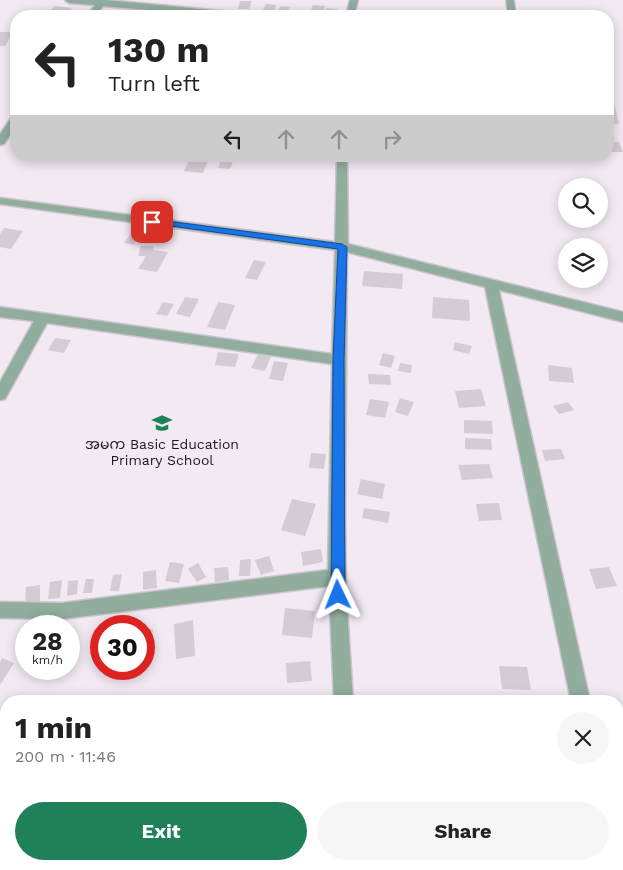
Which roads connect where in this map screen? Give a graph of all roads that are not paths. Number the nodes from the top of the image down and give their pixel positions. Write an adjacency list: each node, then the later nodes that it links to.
1 (69, 0): 2 (street)
2 (102, 1): 3 (street)
3 (186, 10)
4 (10, 128): 5 (street)
5 (0, 142)
6 (342, 162): 8 (street)
7 (0, 201): 8 (street)
8 (342, 247): 9 (street); 13 (street)
9 (491, 284): 11 (street); 18 (street)
10 (0, 312): 12 (street)
11 (623, 317)
12 (43, 318): 13 (street); 14 (street)
13 (338, 360): 15 (street)
14 (0, 395)
15 (337, 577): 16 (street); 17 (street)
16 (0, 610)
17 (344, 695)
18 (580, 695)

